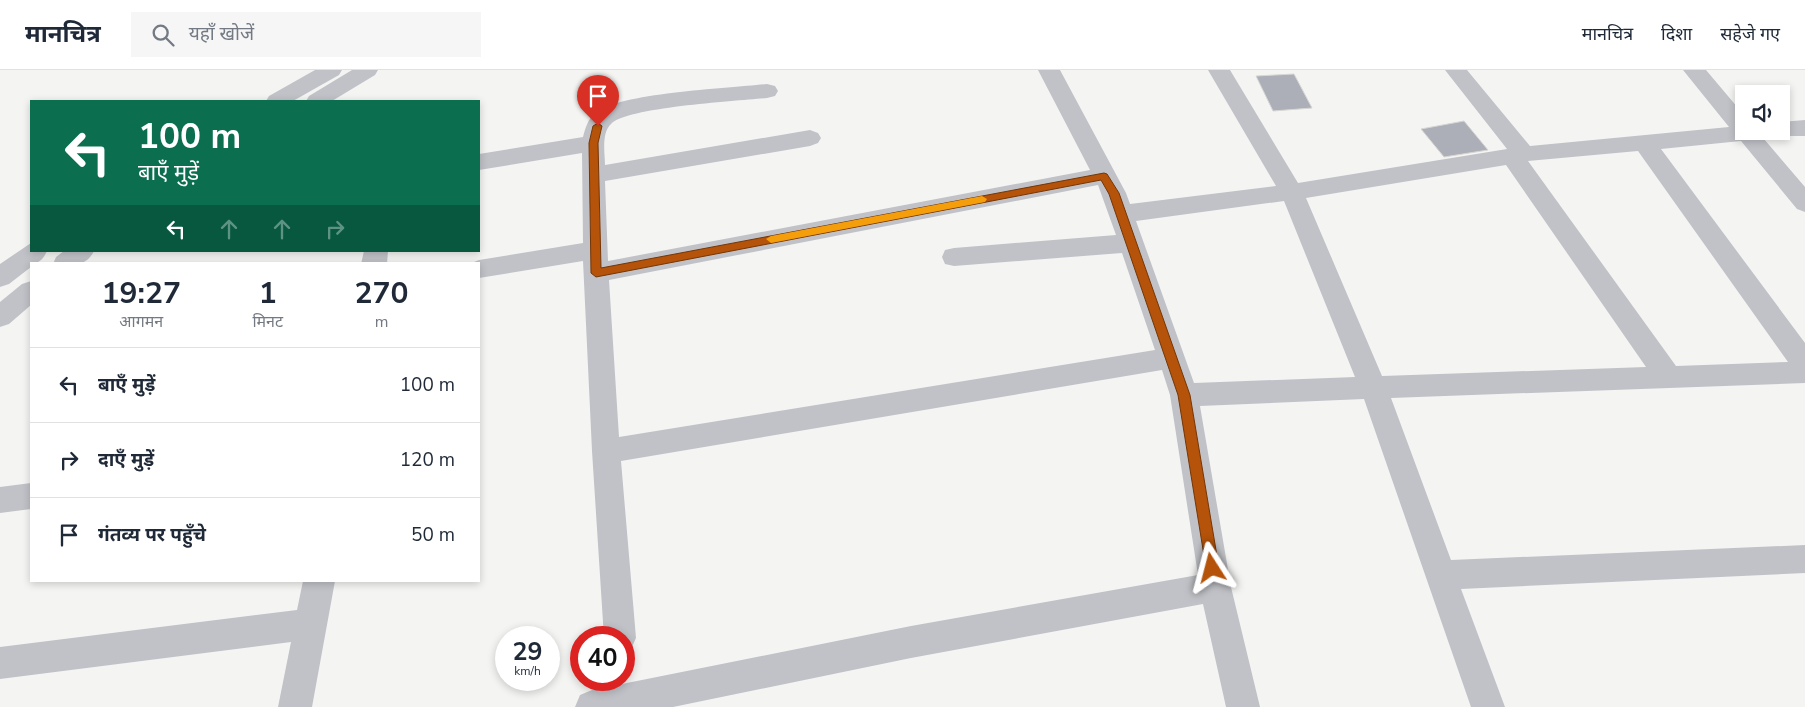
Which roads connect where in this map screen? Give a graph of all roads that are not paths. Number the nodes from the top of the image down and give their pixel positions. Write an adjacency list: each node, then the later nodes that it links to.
1 (331, 70): 8 (street)
2 (367, 70): 9 (street)
3 (1049, 70): 21 (street)
4 (1219, 70): 22 (street)
5 (1456, 70): 18 (street)
6 (1694, 70): 10 (street)
7 (767, 91): 16 (street)
8 (280, 100)
9 (319, 100)
10 (1735, 114)
11 (1805, 128): 12 (street)
12 (1790, 129)
13 (1735, 133): 17 (street)
14 (810, 138): 20 (street)
15 (1758, 140): 23 (street)
16 (593, 143): 19 (street); 20 (street)
17 (1645, 144): 18 (street); 36 (street)
18 (1519, 156): 22 (street); 38 (street)
19 (480, 162)
20 (595, 175): 30 (street)
21 (1104, 176): 24 (street); 30 (street)
22 (1292, 192): 24 (street); 39 (street)
23 (1805, 203)
24 (1122, 214): 25 (street)
25 (1132, 243): 28 (street); 35 (street)
26 (34, 252): 32 (street)
27 (81, 252): 29 (street)
28 (954, 257)
29 (68, 262)
30 (596, 262): 31 (street); 41 (street)
31 (480, 269)
32 (0, 277)
33 (30, 293): 34 (street)
34 (0, 318)
35 (1170, 358): 40 (street); 41 (street)
36 (1805, 364)
37 (1805, 372): 38 (street)
38 (1669, 378): 39 (street)
39 (1373, 386): 40 (street); 45 (street)
40 (1184, 395): 47 (street)
41 (606, 451): 49 (street)
42 (30, 496): 43 (street)
43 (0, 500)
44 (1805, 559): 45 (street)
45 (1441, 576): 56 (street)
46 (319, 582): 48 (street)
47 (1216, 587): 51 (street); 55 (street)
48 (312, 624): 50 (street); 53 (street)
49 (619, 626)
50 (0, 663)
51 (635, 688)
52 (622, 691): 54 (street)
53 (295, 707)
54 (592, 707)
55 (1243, 707)
56 (1488, 707)

